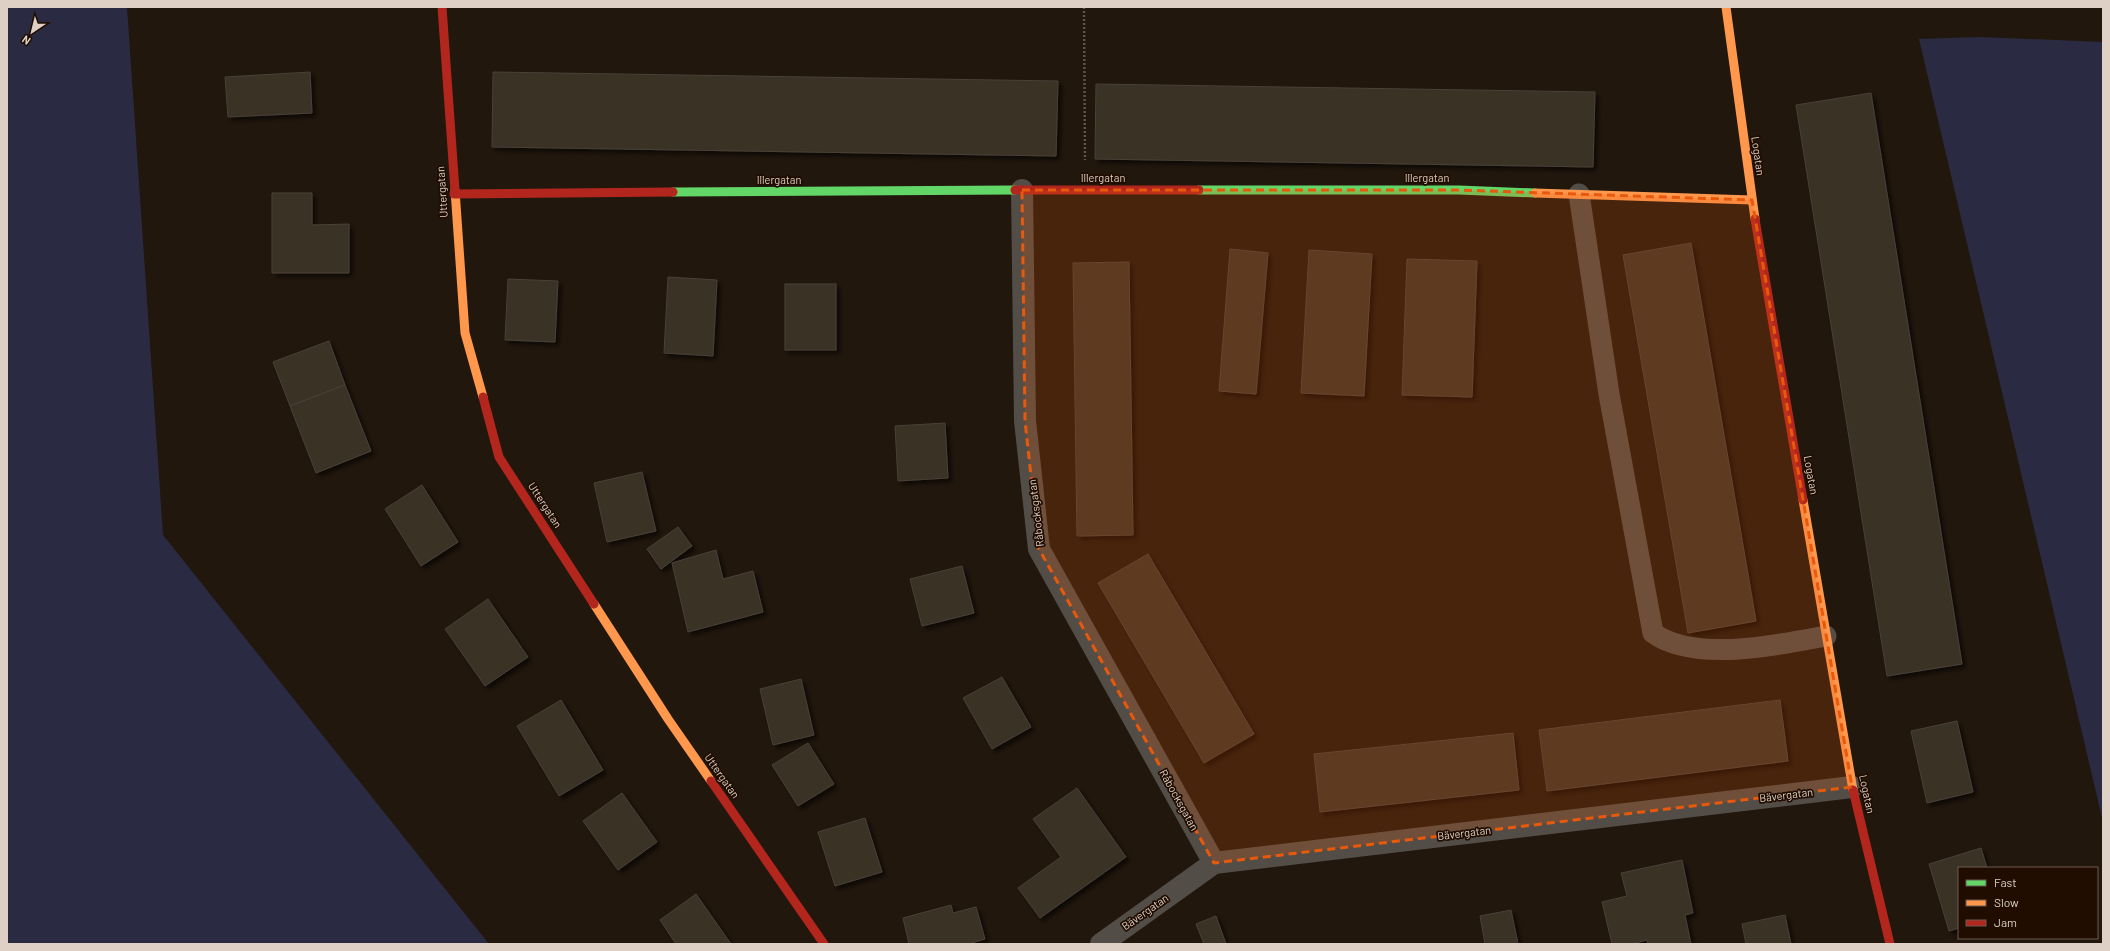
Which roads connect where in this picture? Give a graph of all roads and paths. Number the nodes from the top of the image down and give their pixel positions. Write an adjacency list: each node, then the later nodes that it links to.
1 (442, 7): 6 (street, Uttergatan)
2 (1084, 7): 5 (path)
3 (1726, 7): 8 (street, Logatan)
4 (1022, 190): 5 (street, Illergatan); 6 (street, Illergatan); 11 (street, Råbocksgatan)
5 (1085, 190): 7 (street, Illergatan)
6 (454, 194): 12 (street, Uttergatan)
7 (1578, 194): 8 (street, Illergatan); 9 (lane)
8 (1752, 200): 9 (street, Logatan)
9 (1826, 636): 10 (street, Logatan)
10 (1852, 787): 11 (street, Bävergatan); 14 (street, Logatan)
11 (1214, 863): 13 (street, Bävergatan)
12 (824, 944)
13 (1100, 944)
14 (1890, 944)

